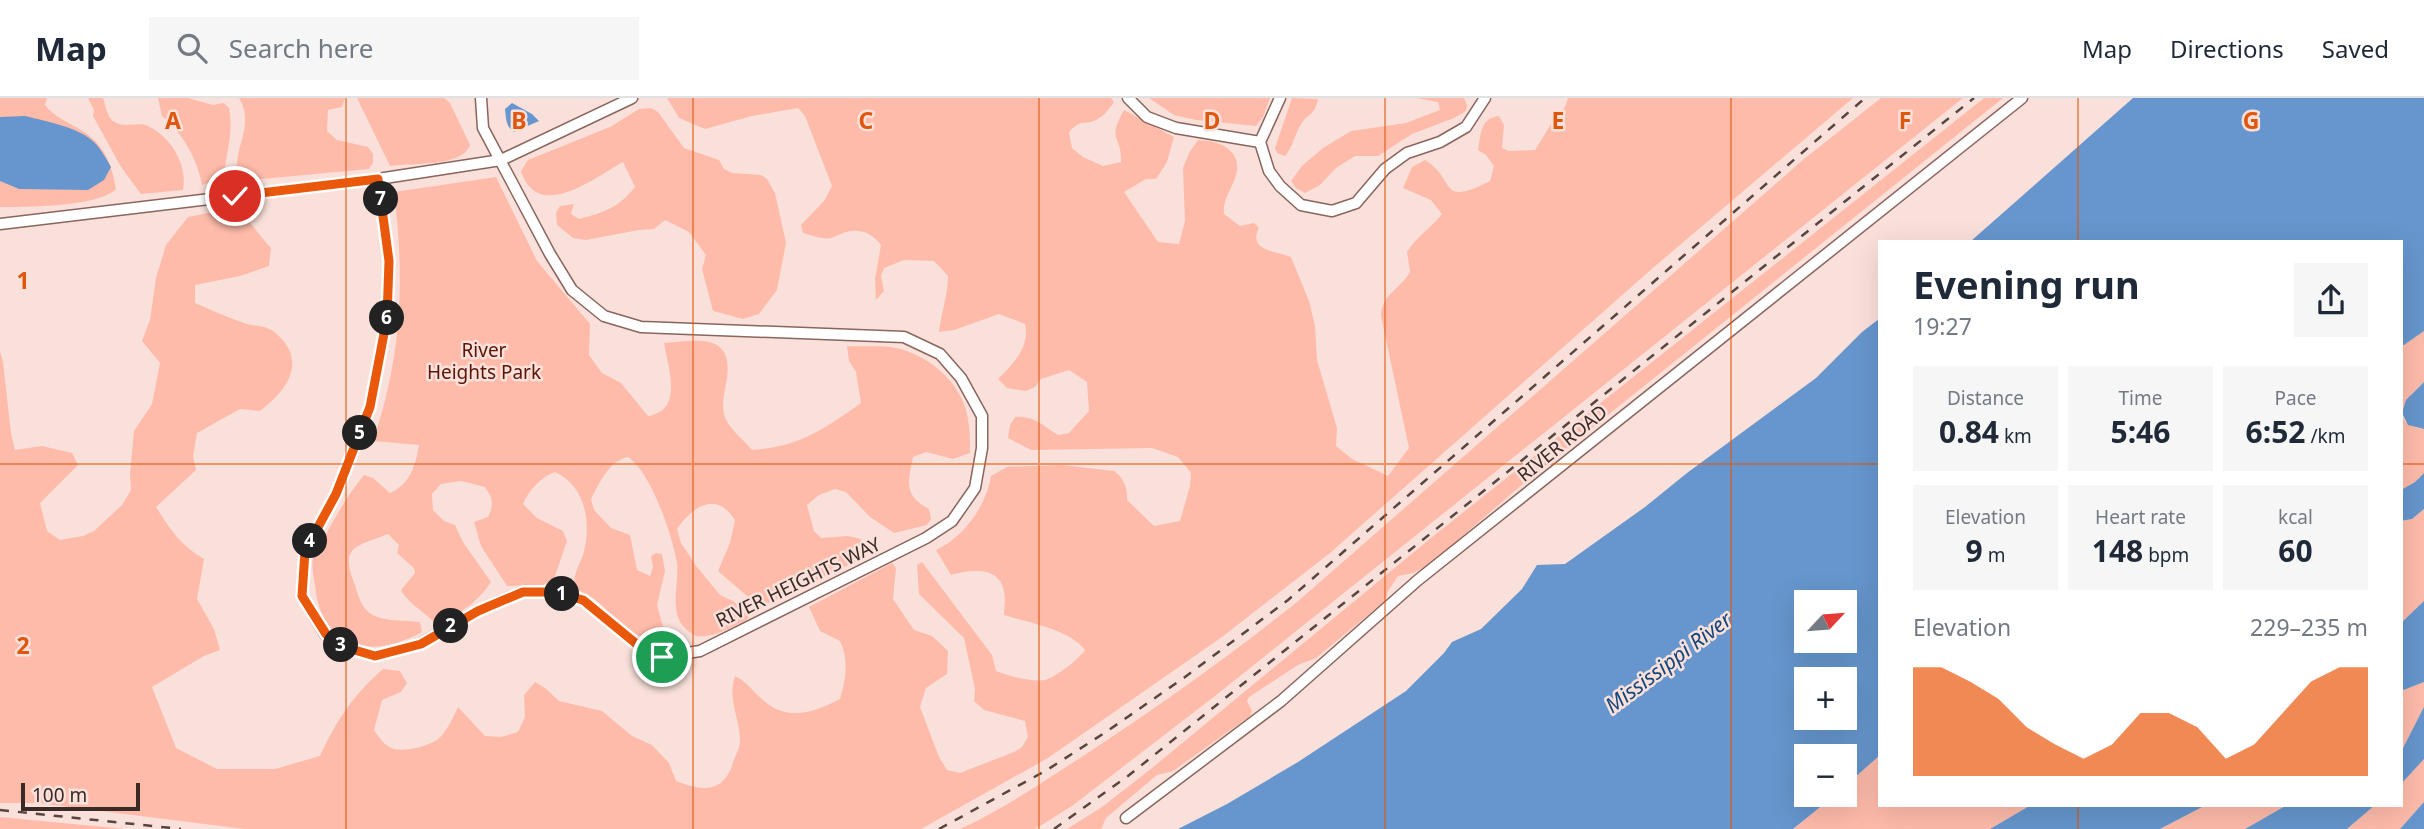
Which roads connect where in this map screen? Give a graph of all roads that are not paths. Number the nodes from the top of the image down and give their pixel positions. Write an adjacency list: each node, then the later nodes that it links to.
1 (481, 98): 8 (street, RIVER HEIGHTS WAY)
2 (632, 98): 8 (street)
3 (1128, 98): 7 (street)
4 (1280, 98): 7 (street)
5 (1485, 98): 7 (street)
6 (2022, 98): 11 (street, RIVER ROAD)
7 (1260, 142)
8 (501, 160): 9 (street); 9 (street, RIVER HEIGHTS WAY)
9 (378, 179): 10 (street)
10 (0, 224)
11 (1126, 818)

